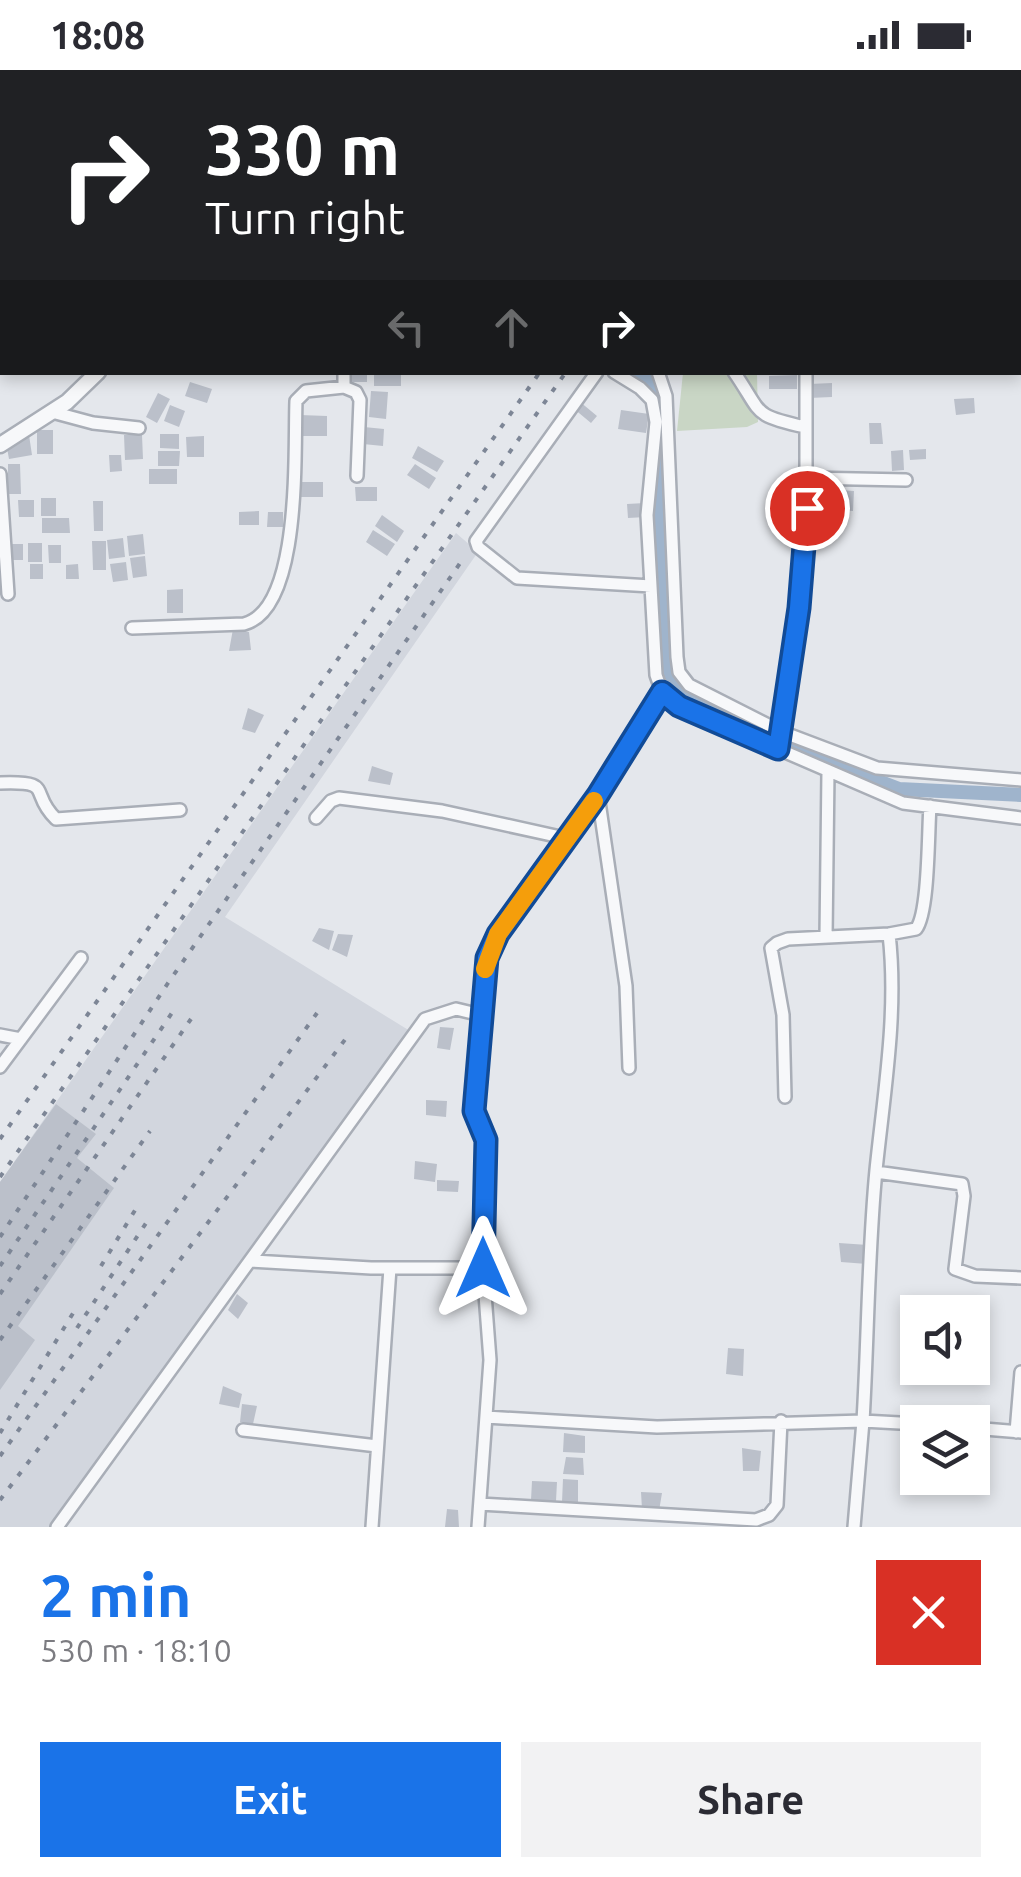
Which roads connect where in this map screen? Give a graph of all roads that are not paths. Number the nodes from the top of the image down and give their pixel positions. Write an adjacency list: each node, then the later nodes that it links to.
1 (95, 375): 9 (street)
2 (344, 375): 8 (street)
3 (595, 375): 17 (street)
4 (619, 375): 17 (street)
5 (659, 375): 21 (street)
6 (736, 375): 11 (street)
7 (806, 375): 11 (street)
8 (344, 387): 14 (street); 19 (street)
9 (52, 412): 10 (street); 12 (street)
10 (139, 428)
11 (805, 428): 15 (street)
12 (0, 446)
13 (0, 474): 18 (street)
14 (356, 476)
15 (807, 478): 16 (street); 21 (street)
16 (906, 480)
17 (651, 586): 20 (street)
18 (8, 594)
19 (132, 628)
20 (662, 692): 22 (street); 26 (street)
21 (782, 732): 22 (street); 24 (street)
22 (778, 749): 23 (street)
23 (828, 771): 27 (street); 33 (street)
24 (1021, 780)
25 (0, 782): 28 (street)
26 (598, 795): 31 (street); 39 (street)
27 (930, 806): 30 (street); 32 (street)
28 (180, 810)
29 (316, 818): 31 (street)
30 (1021, 818)
31 (564, 838): 35 (street)
32 (890, 934): 33 (street); 41 (street)
33 (826, 937): 40 (street)
34 (81, 958): 37 (street)
35 (481, 1015): 42 (street); 44 (street)
36 (0, 1035): 37 (street)
37 (21, 1039): 38 (street)
38 (0, 1067)
39 (629, 1068)
40 (785, 1097)
41 (876, 1172): 45 (street); 49 (street)
42 (252, 1260): 43 (street); 56 (street)
43 (390, 1268): 44 (street); 54 (street)
44 (483, 1268): 47 (street)
45 (1021, 1278)
46 (1021, 1372): 53 (street)
47 (486, 1417): 48 (street); 55 (street)
48 (781, 1421): 49 (street); 55 (street)
49 (863, 1421): 50 (street); 59 (street)
50 (900, 1423)
51 (243, 1430): 54 (street)
52 (990, 1430): 53 (street)
53 (1018, 1432)
54 (377, 1446): 57 (street)
55 (480, 1504): 58 (street)
56 (58, 1527)
57 (372, 1527)
58 (478, 1527)
59 (854, 1527)

